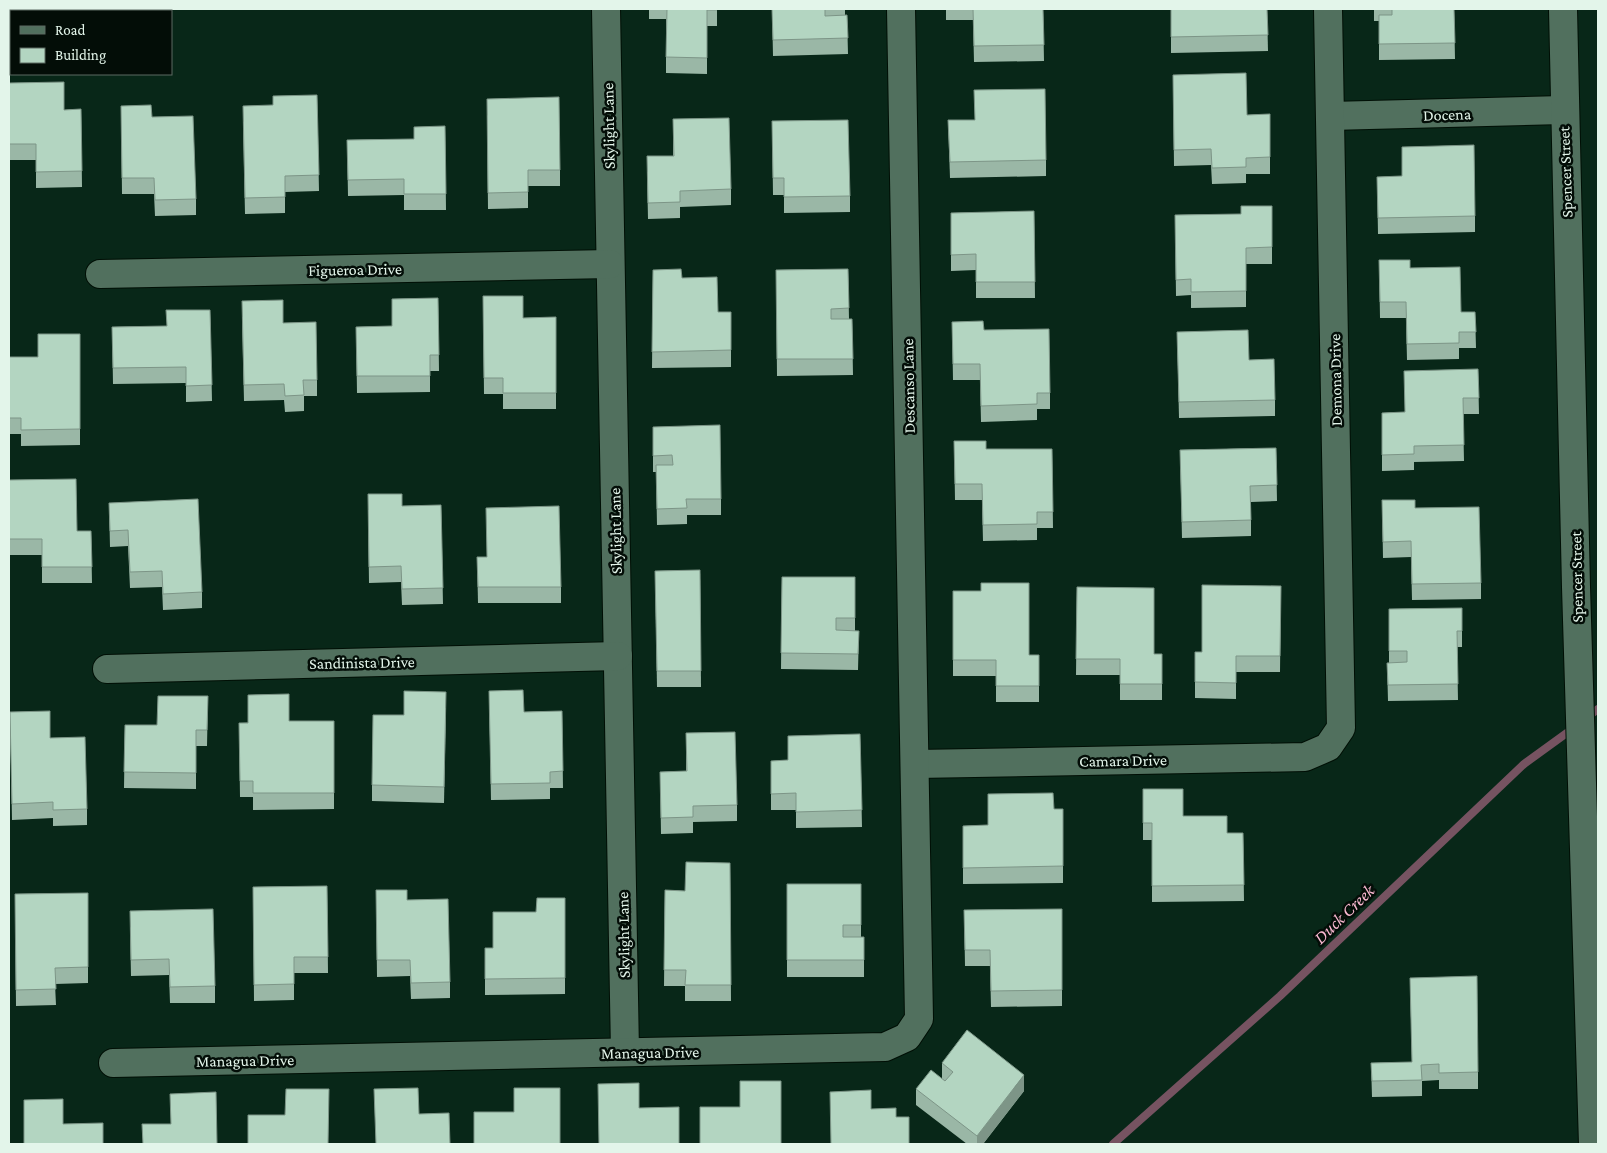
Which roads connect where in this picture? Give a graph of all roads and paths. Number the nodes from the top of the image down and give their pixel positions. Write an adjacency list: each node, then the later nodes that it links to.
1 (606, 9): 7 (street, Skylight Lane)
2 (901, 9): 12 (street, Descanso Lane)
3 (1328, 9): 6 (street, Demona Drive)
4 (1562, 9): 5 (street, Spencer Street)
5 (1564, 110): 6 (street, Docena); 15 (street, Spencer Street)
6 (1330, 116): 11 (street, Demona Drive)
7 (610, 264): 8 (street, Figueroa Drive); 9 (street, Skylight Lane)
8 (100, 274)
9 (618, 656): 10 (street, Sandinista Drive); 13 (street, Skylight Lane)
10 (107, 669)
11 (1328, 747): 12 (street, Camara Drive)
12 (916, 764): 13 (street, Managua Drive)
13 (625, 1052): 14 (street, Managua Drive)
14 (113, 1063)
15 (1593, 1144)

